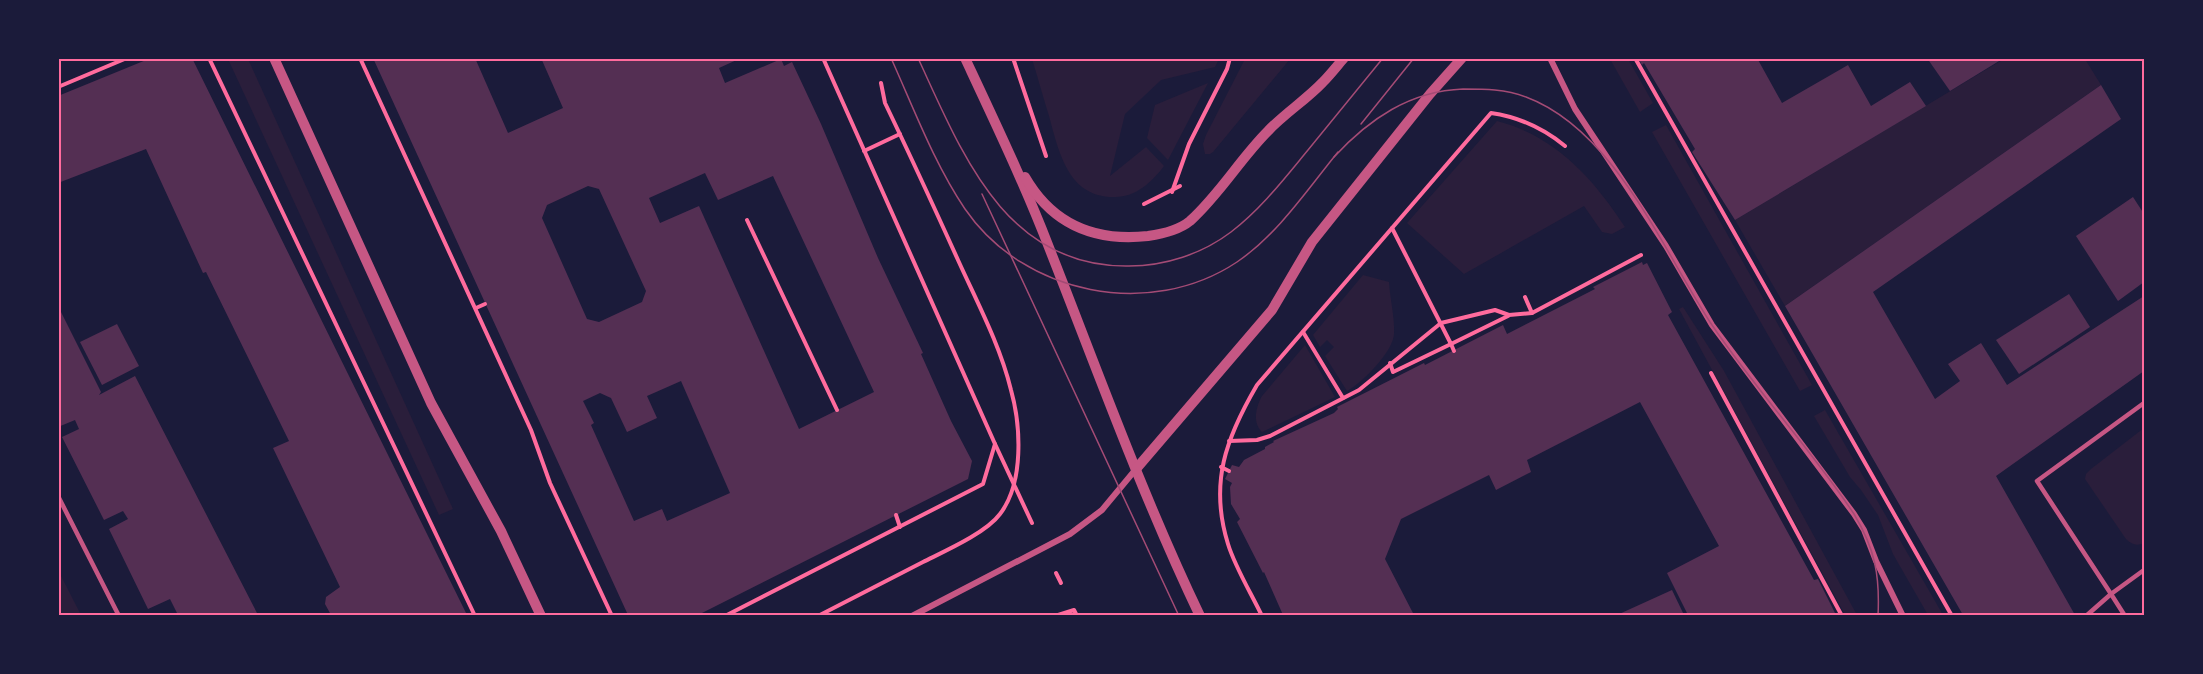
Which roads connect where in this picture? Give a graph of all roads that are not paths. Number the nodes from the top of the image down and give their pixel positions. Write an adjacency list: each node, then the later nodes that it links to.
1 (274, 58): 13 (street)
2 (965, 58): 6 (street)
3 (1344, 58): 6 (street)
4 (1462, 58): 8 (street)
5 (1550, 58): 16 (street)
6 (1000, 133): 8 (street)
7 (2145, 403): 11 (lane)
8 (1136, 469): 14 (street); 15 (street)
9 (58, 496): 12 (lane)
10 (2145, 570): 11 (lane)
11 (2111, 594): 17 (lane); 18 (lane)
12 (119, 615)
13 (541, 615)
14 (912, 615)
15 (1200, 615)
16 (1903, 615)
17 (2086, 615)
18 (2125, 615)

